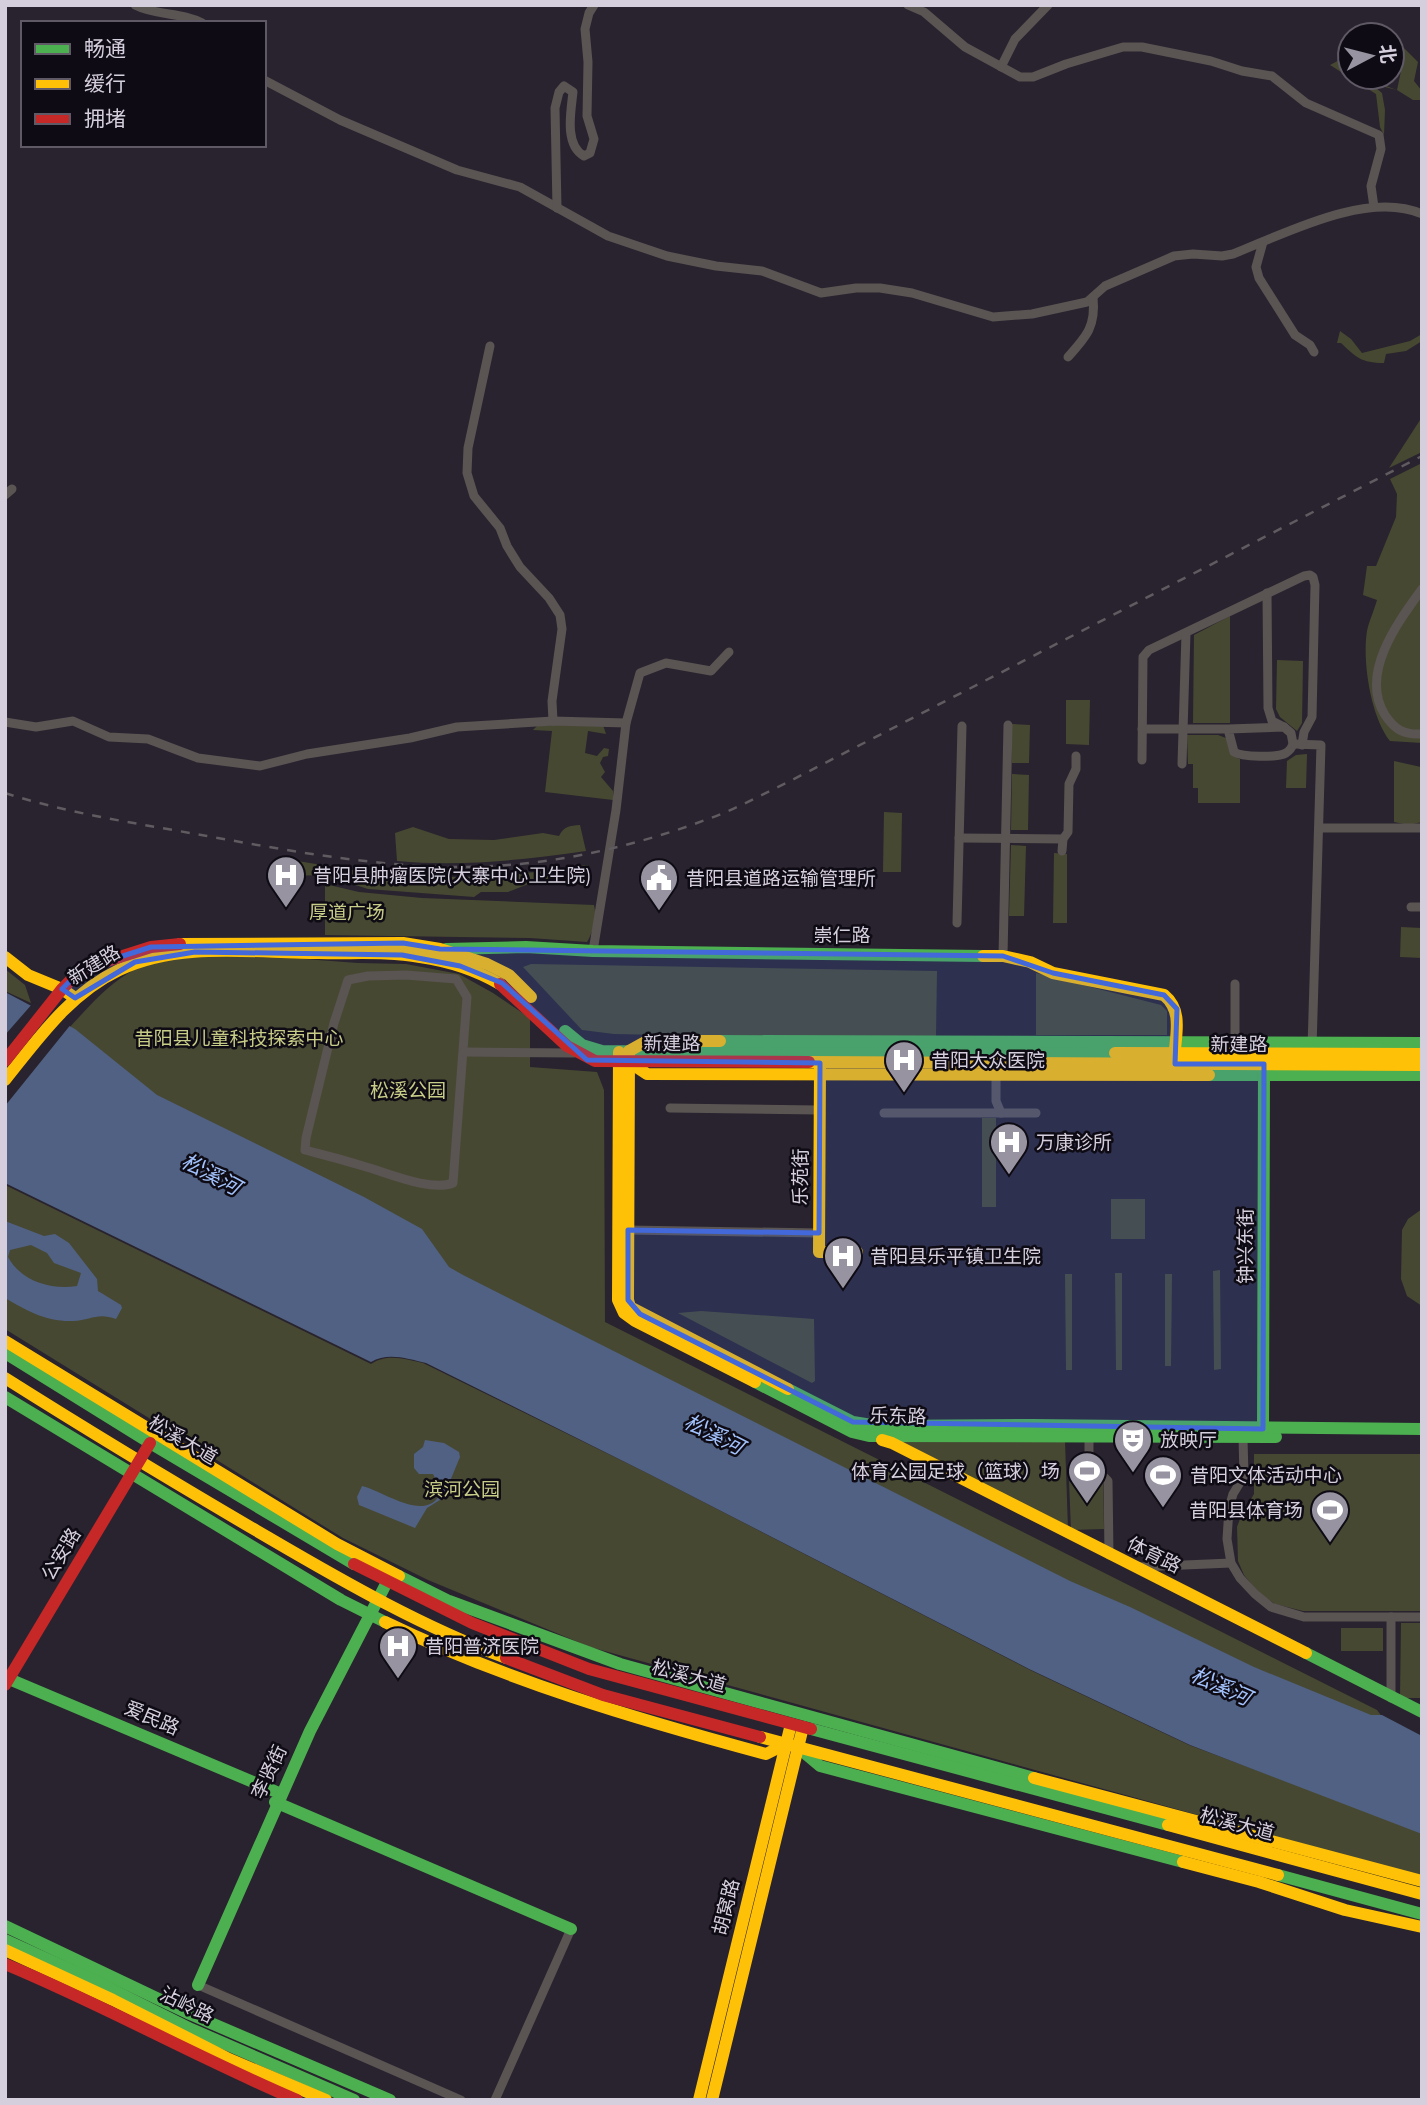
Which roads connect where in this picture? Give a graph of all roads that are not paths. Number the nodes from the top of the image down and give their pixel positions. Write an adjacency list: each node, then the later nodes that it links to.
1 (135, 5): 5 (street)
2 (594, 5): 9 (street)
3 (908, 5): 6 (street)
4 (1048, 5): 6 (street)
5 (198, 21)
6 (1001, 67): 8 (street)
7 (266, 81): 9 (street)
8 (1374, 207): 10 (street); 11 (street)
9 (557, 208): 12 (street)
10 (1422, 214)
11 (1263, 242): 12 (street); 14 (street)
12 (1093, 297): 15 (street)
13 (490, 346): 20 (street)
14 (1314, 352)
15 (1068, 358)
16 (1422, 589): 29 (street)
17 (1268, 593): 18 (street); 25 (street); 30 (street)
18 (1186, 632): 26 (street); 27 (street)
19 (729, 652): 22 (street)
20 (553, 721): 21 (street); 22 (street)
21 (5, 722)
22 (626, 723): 44 (street)
23 (1008, 725): 37 (street)
24 (961, 726): 36 (street)
25 (1284, 727): 28 (street); 30 (street)
26 (1142, 729): 27 (street); 32 (street)
27 (1182, 729): 28 (street); 33 (street)
28 (1228, 729): 30 (street)
29 (1422, 734)
30 (1298, 744): 34 (street)
31 (1076, 756): 38 (street)
32 (1142, 760)
33 (1182, 764)
34 (1320, 828): 35 (street); 53 (street)
35 (1422, 828)
36 (959, 838): 37 (street); 42 (street)
37 (1004, 838): 38 (street); 45 (street)
38 (1062, 839): 39 (street)
39 (1062, 851)
40 (1411, 907): 41 (street)
41 (1422, 907)
42 (957, 923)
43 (440, 949): 44 (main road, 崇仁路); 48 (main road, 新建路); 58 (main road, 新建路)
44 (593, 951): 45 (main road, 崇仁路)
45 (1003, 956): 56 (main road, 崇仁路)
46 (5, 957): 48 (main road)
47 (1235, 984): 52 (street)
48 (62, 989): 49 (main road); 50 (main road, 新建路)
49 (75, 998): 50 (main road, 新建路); 55 (main road, 新建路)
50 (54, 1009): 59 (main road, 新建路); 65 (main road, 新建路)
51 (1422, 1043): 53 (main road)
52 (1239, 1048): 53 (main road, 新建路); 56 (main road, 新建路)
53 (1315, 1048): 57 (main road, 新建路)
54 (464, 1052): 54 (street); 55 (street)
55 (575, 1053): 58 (main road, 新建路)
56 (1175, 1053): 58 (main road, 新建路); 62 (main road, 新建路); 63 (main road, 新建路)
57 (1422, 1054)
58 (624, 1057): 61 (main road, 新建路); 71 (main road, 乐东路); 80 (main road, 乐东路)
59 (5, 1061)
60 (1422, 1065): 63 (main road, 新建路)
61 (820, 1068): 62 (main road, 新建路); 67 (main road, 乐苑街)
62 (996, 1068): 63 (main road); 69 (street)
63 (1264, 1069): 64 (main road); 78 (main road, 钟兴东街)
64 (1422, 1075)
65 (5, 1080)
66 (670, 1108): 67 (street)
67 (819, 1110): 72 (main road, 乐苑街)
68 (884, 1113): 69 (street)
69 (1001, 1113): 70 (street)
70 (1036, 1113)
71 (628, 1230): 72 (street); 78 (main road, 乐东路)
72 (819, 1233): 73 (main road, 乐苑街)
73 (857, 1252)
74 (5, 1341): 100 (main road)
75 (5, 1353): 84 (main road, 松溪大道)
76 (5, 1378): 85 (main road, 松溪大道)
77 (5, 1396): 86 (main road)
78 (1263, 1429): 79 (main road, 乐东路)
79 (1422, 1429)
80 (869, 1436): 82 (main road, 乐东路); 87 (main road, 体育路)
81 (1422, 1436): 83 (main road, 乐东路)
82 (1089, 1437): 83 (main road, 乐东路); 87 (street)
83 (1243, 1438): 88 (street)
84 (150, 1443): 85 (main road, 公安路); 90 (main road, 松溪大道)
85 (138, 1462): 86 (main road, 公安路); 91 (main road, 松溪大道)
86 (131, 1474): 92 (main road); 95 (main road, 公安路)
87 (1109, 1555): 89 (main road, 体育路)
88 (1231, 1563): 89 (street); 93 (street)
89 (1136, 1567): 96 (main road, 体育路)
90 (387, 1582): 91 (main road, 李贤街); 98 (main road, 松溪大道)
91 (377, 1600): 92 (main road, 李贤街); 99 (main road, 松溪大道)
92 (368, 1613): 99 (main road); 101 (main road, 李贤街)
93 (1391, 1617): 94 (street); 96 (street)
94 (1422, 1617)
95 (7, 1682): 101 (main road, 爱民路)
96 (1391, 1698): 97 (main road, 体育路)
97 (1422, 1712)
98 (797, 1725): 99 (main road, 胡窝路); 100 (main road, 松溪大道)
99 (792, 1745): 104 (main road, 松溪大道); 106 (main road); 118 (main road, 胡窝路); 119 (main road, 胡窝路)
100 (1020, 1780): 102 (main road); 103 (main road, 松溪大道)
101 (277, 1798): 107 (main road, 爱民路); 111 (main road, 李贤街)
102 (1422, 1881)
103 (1422, 1894)
104 (1422, 1914)
105 (5, 1926): 115 (main road)
106 (1422, 1927)
107 (571, 1929): 117 (street)
108 (5, 1940): 114 (main road, 沾岭路)
109 (5, 1950): 113 (main road, 沾岭路)
110 (5, 1964): 112 (main road)
111 (198, 1985): 116 (street)
112 (297, 2100)
113 (326, 2100)
114 (354, 2100)
115 (390, 2100)
116 (461, 2100)
117 (495, 2100)
118 (699, 2100)
119 (712, 2100)

